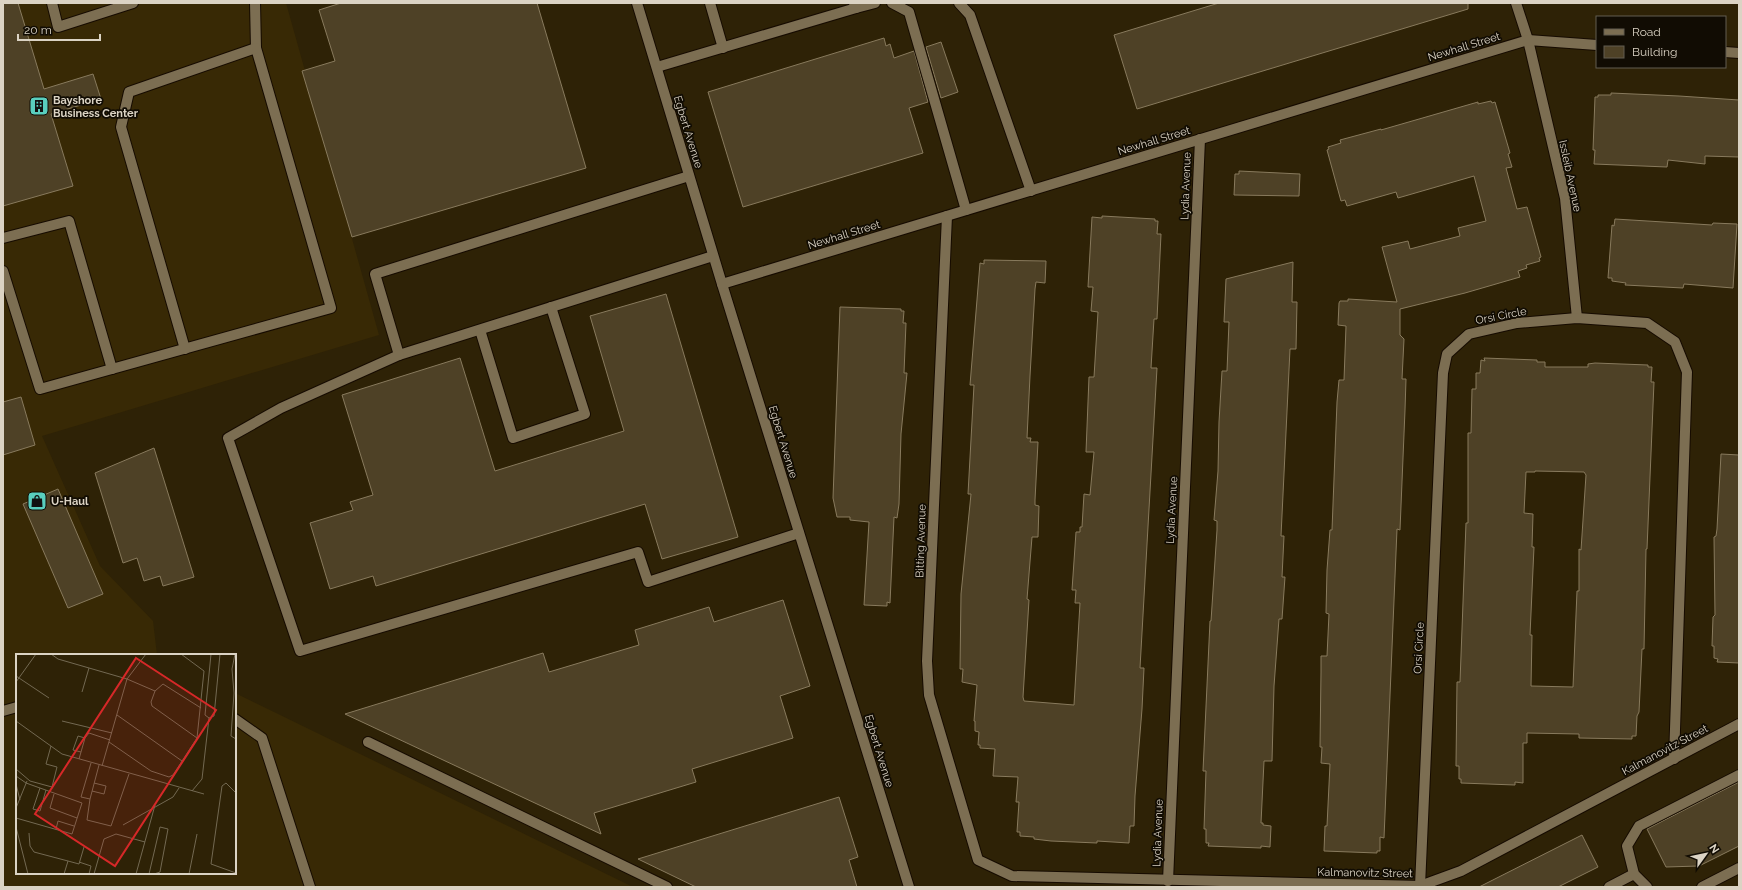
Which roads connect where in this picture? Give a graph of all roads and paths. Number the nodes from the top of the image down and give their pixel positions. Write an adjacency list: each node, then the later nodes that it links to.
1 (52, 3): 2 (street)
2 (134, 3)
3 (255, 3): 13 (street)
4 (637, 3): 17 (street, Egbert Avenue)
5 (710, 3): 14 (street)
6 (875, 3): 10 (street)
7 (892, 3): 21 (street)
8 (959, 3): 20 (street)
9 (1516, 3): 11 (street, Issleib Avenue)
10 (855, 6): 14 (street)
11 (1528, 40): 12 (street, Newhall Street); 18 (street, Newhall Street); 28 (street, Issleib Avenue)
12 (1596, 45)
13 (256, 48): 30 (street); 30 (street)
14 (723, 48): 17 (street)
15 (1726, 52): 16 (street)
16 (1739, 53)
17 (656, 67): 19 (street, Egbert Avenue)
18 (1200, 140): 20 (street, Newhall Street); 44 (street, Lydia Avenue)
19 (689, 176): 24 (street, Egbert Avenue); 31 (street)
20 (1031, 191): 21 (street, Newhall Street)
21 (966, 210): 22 (street, Newhall Street)
22 (947, 216): 26 (street, Newhall Street); 41 (street, Bitting Avenue)
23 (3, 238): 32 (street)
24 (713, 256): 26 (street, Egbert Avenue); 27 (street)
25 (3, 271): 32 (street)
26 (722, 284): 33 (street, Egbert Avenue)
27 (552, 307): 29 (street); 29 (street)
28 (1577, 318): 39 (street, Orsi Circle); 45 (street, Orsi Circle)
29 (480, 330): 31 (street)
30 (185, 349): 32 (street)
31 (399, 355): 33 (street)
32 (112, 370)
33 (799, 533): 48 (street, Egbert Avenue)
34 (16, 707): 35 (street)
35 (3, 712)
36 (236, 720): 46 (street)
37 (1739, 724): 39 (street, Kalmanovitz Street)
38 (368, 742): 47 (street)
39 (1674, 759): 45 (street, Kalmanovitz Street)
40 (1739, 775): 43 (street)
41 (978, 860): 44 (street, Kalmanovitz Street)
42 (1739, 868): 51 (street)
43 (1634, 874): 49 (street); 50 (street)
44 (1168, 881): 45 (street, Kalmanovitz Street)
45 (1420, 886)
46 (310, 887)
47 (667, 887)
48 (909, 887)
49 (1608, 887)
50 (1647, 887)
51 (1702, 887)

